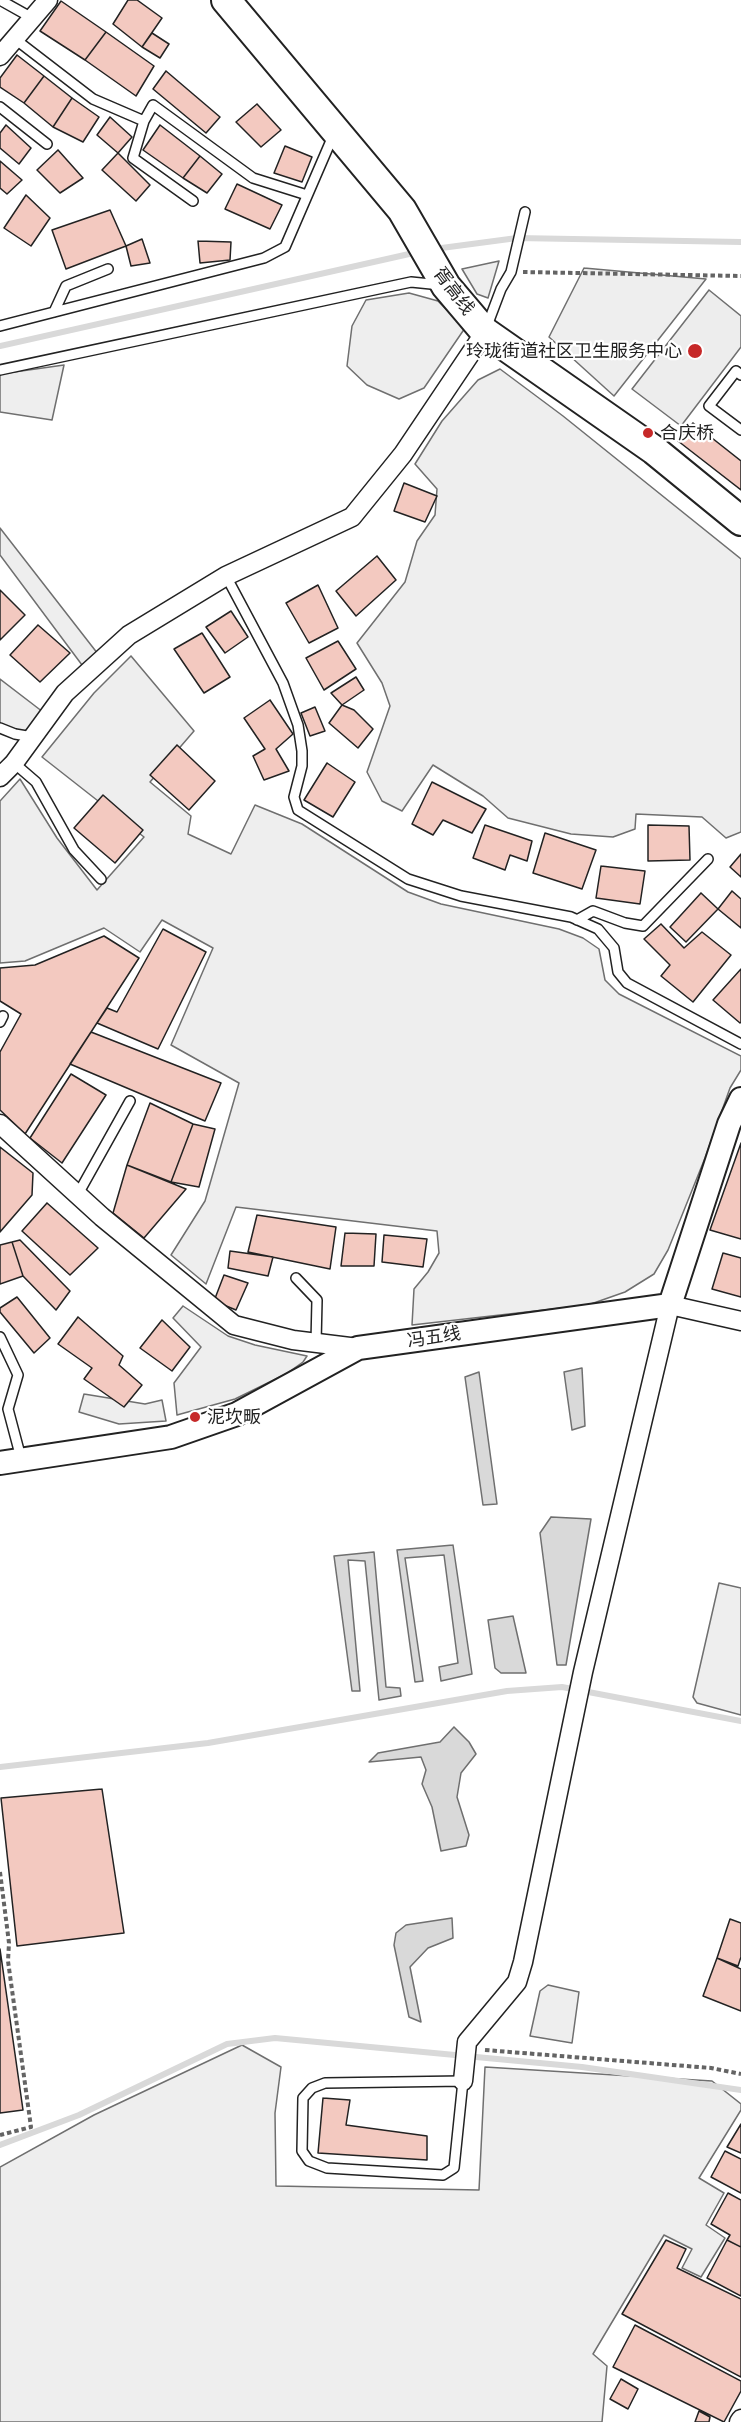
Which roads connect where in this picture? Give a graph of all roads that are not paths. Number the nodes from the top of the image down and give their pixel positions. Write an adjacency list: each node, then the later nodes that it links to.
1 (0, 0): 4 (lane)
2 (48, 0): 4 (street)
3 (226, 0): 9 (main road, 胥高线)
4 (34, 19): 5 (street)
5 (15, 39): 6 (street); 8 (lane)
6 (0, 56)
7 (0, 107): 10 (lane)
8 (144, 122): 11 (lane); 12 (lane)
9 (335, 130): 11 (lane); 15 (main road, 胥高线)
10 (47, 144)
11 (307, 195): 16 (lane)
12 (193, 201)
13 (525, 212): 18 (lane)
14 (108, 269): 16 (lane)
15 (446, 286): 18 (main road, 胥高线); 19 (lane)
16 (54, 312): 17 (lane)
17 (0, 326)
18 (485, 332): 22 (main road, 胥高线); 23 (street)
19 (0, 370)
20 (741, 375): 21 (lane)
21 (741, 430)
22 (741, 521)
23 (226, 576): 25 (street); 30 (lane)
24 (0, 728): 25 (lane)
25 (33, 737): 26 (street)
26 (14, 763): 27 (street); 29 (lane)
27 (0, 777)
28 (708, 859): 30 (lane)
29 (101, 879)
30 (577, 920): 31 (lane)
31 (741, 1044)
32 (741, 1099): 37 (street)
33 (130, 1101): 35 (lane)
34 (0, 1124): 35 (street)
35 (78, 1194): 40 (street)
36 (296, 1278): 40 (lane)
37 (670, 1305): 38 (street); 41 (street, 冯五线); 43 (street)
38 (741, 1321)
39 (0, 1337): 42 (lane)
40 (316, 1343): 41 (street)
41 (358, 1348): 42 (street, 冯五线)
42 (10, 1461)
43 (463, 2081): 43 (lane)

